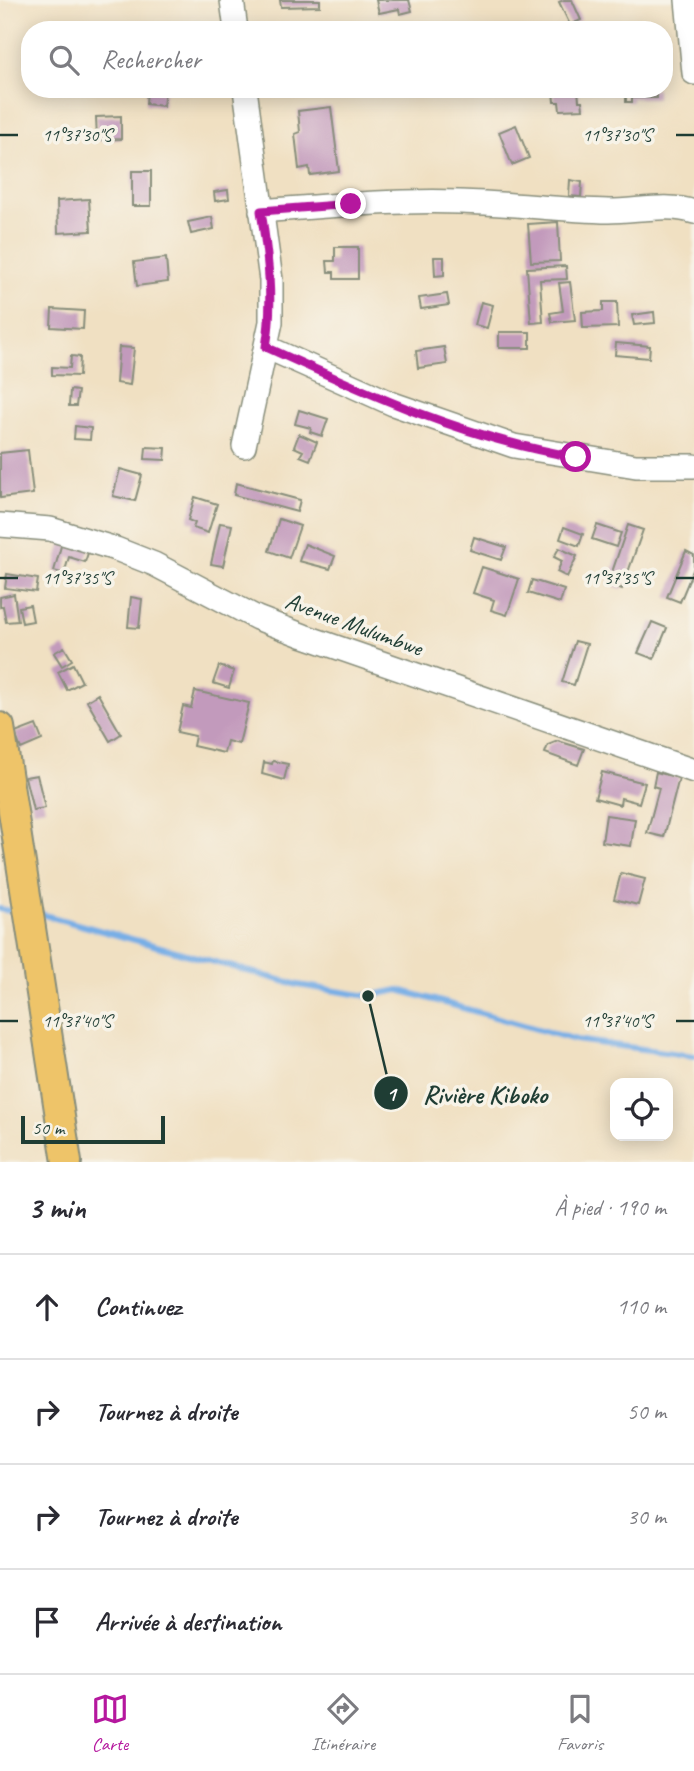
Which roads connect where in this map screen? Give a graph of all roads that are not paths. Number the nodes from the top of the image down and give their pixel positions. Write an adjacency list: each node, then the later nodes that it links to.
1 (232, 0): 3 (street)
2 (687, 0): 4 (street)
3 (235, 21)
4 (694, 73)
5 (246, 98): 6 (street)
6 (261, 211): 7 (street); 8 (street)
7 (694, 212)
8 (266, 347): 9 (street); 10 (street)
9 (244, 446)
10 (694, 466)
11 (0, 525): 13 (street, Avenue Mulumbwe)
12 (0, 727): 14 (main road)
13 (694, 771)
14 (67, 1162)

